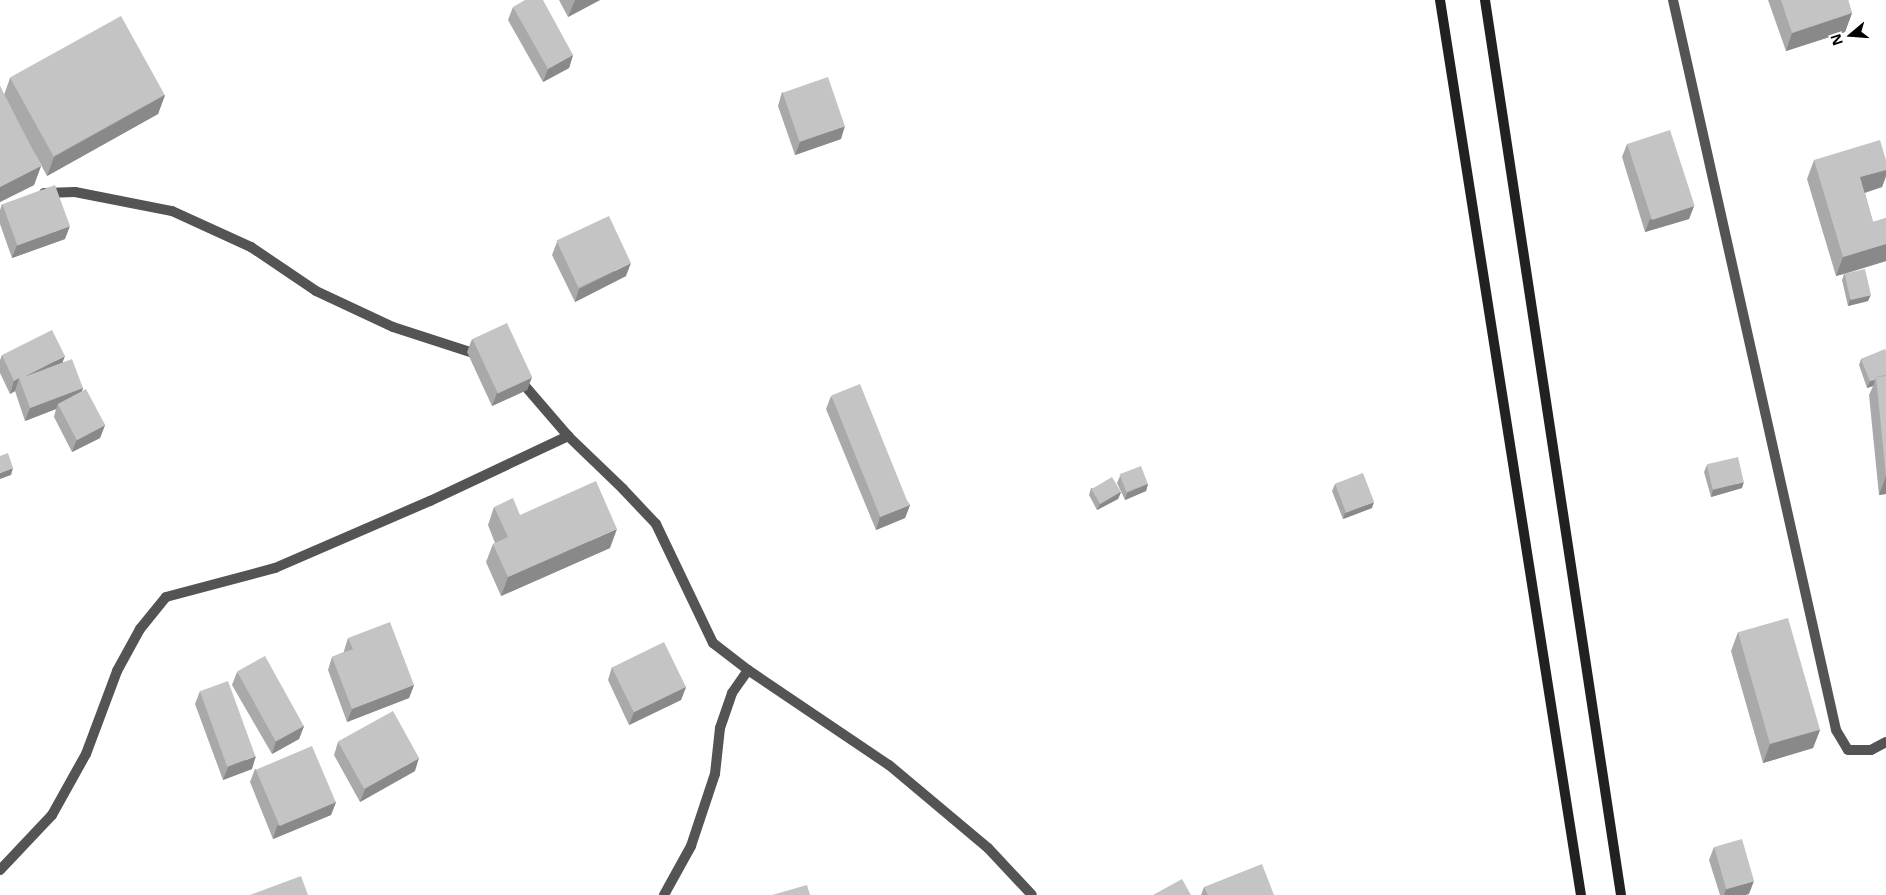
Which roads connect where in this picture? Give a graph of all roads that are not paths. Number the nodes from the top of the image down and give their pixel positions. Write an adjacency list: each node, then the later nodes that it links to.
1 (1440, 0): 13 (main road)
2 (1485, 0): 14 (main road)
3 (1673, 0): 9 (street)
4 (34, 194): 5 (street)
5 (488, 358)
6 (511, 373): 7 (street)
7 (568, 436): 8 (street); 10 (street)
8 (748, 670): 11 (street); 12 (street)
9 (1886, 742)
10 (0, 870)
11 (664, 895)
12 (1032, 895)
13 (1581, 895)
14 (1621, 895)

